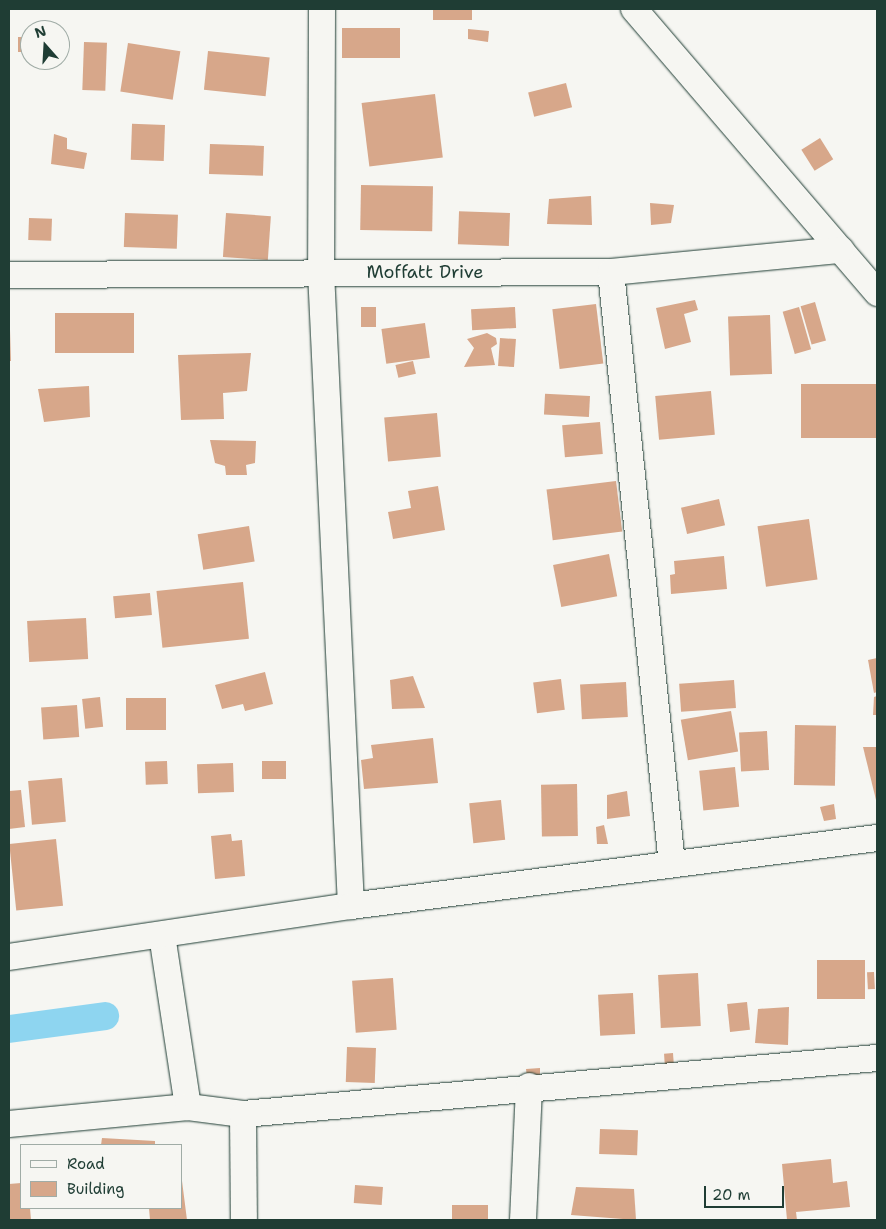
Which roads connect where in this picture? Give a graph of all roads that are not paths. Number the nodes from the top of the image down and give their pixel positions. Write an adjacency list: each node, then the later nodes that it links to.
1 (322, 9): 4 (street)
2 (634, 9): 3 (street)
3 (841, 250): 5 (street, Moffatt Drive); 7 (street)
4 (322, 272): 5 (street, Moffatt Drive); 6 (street, Moffatt Drive); 10 (street)
5 (611, 272): 9 (street)
6 (9, 275)
7 (877, 292)
8 (877, 838): 9 (street)
9 (672, 864): 10 (street)
10 (351, 906): 11 (street)
11 (162, 934): 12 (street); 15 (street)
12 (9, 957)
13 (877, 1058): 14 (street)
14 (529, 1086): 16 (street); 19 (street)
15 (188, 1107): 16 (street); 17 (street)
16 (243, 1114): 18 (street)
17 (9, 1124)
18 (244, 1220)
19 (522, 1220)

